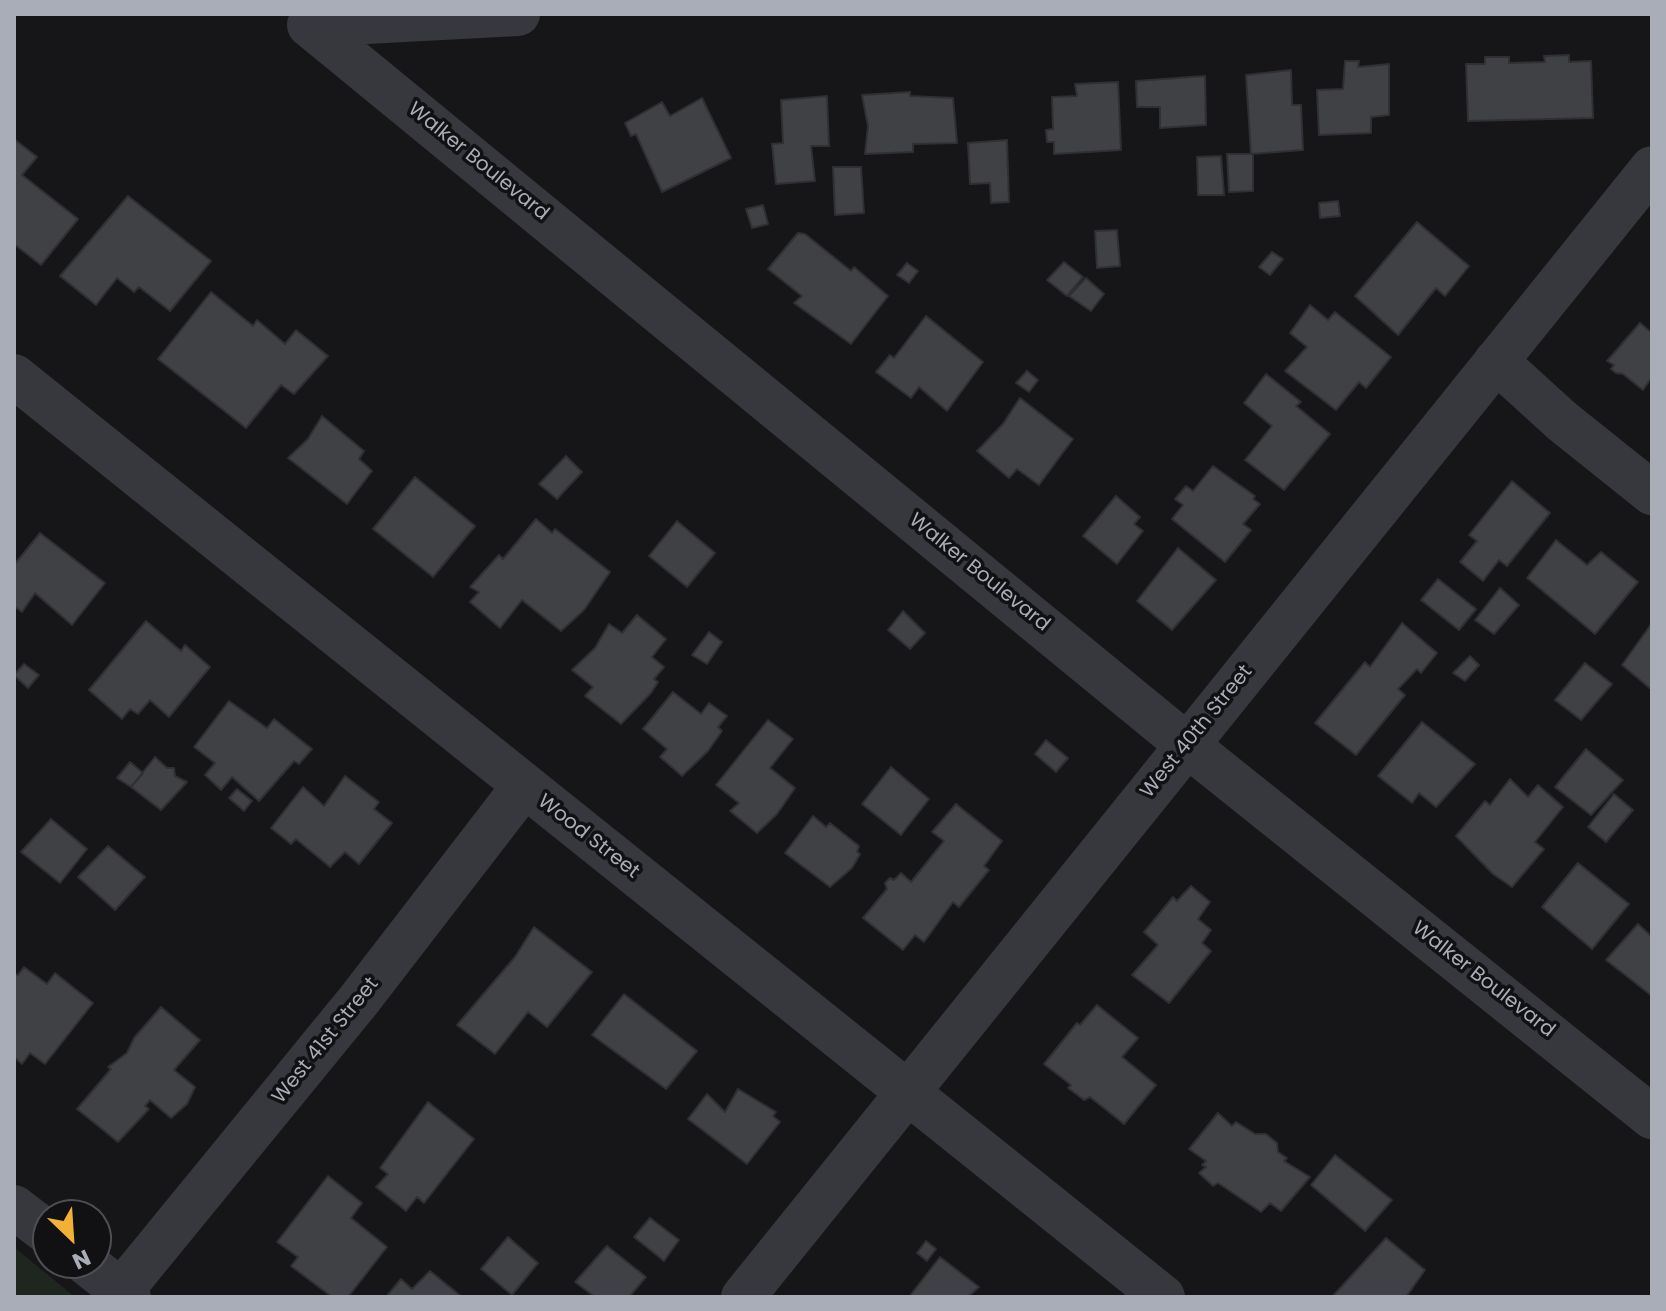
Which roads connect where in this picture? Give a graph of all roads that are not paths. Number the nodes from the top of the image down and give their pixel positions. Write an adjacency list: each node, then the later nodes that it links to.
1 (518, 14): 6 (street, Walker Boulevard)
2 (1652, 168): 3 (street, West 40th Street)
3 (1496, 361): 5 (street); 6 (street, West 40th Street)
4 (14, 376): 7 (street, Wood Street)
5 (1652, 493)
6 (1187, 745): 8 (street, West 40th Street); 9 (street, Walker Boulevard)
7 (524, 786): 8 (street, Wood Street); 13 (street, West 41st Street)
8 (909, 1092): 14 (street, West 40th Street); 15 (street, Wood Street)
9 (1652, 1117)
10 (14, 1207): 11 (street)
11 (32, 1221)
12 (106, 1279): 13 (street)
13 (125, 1294)
14 (743, 1297)
15 (1163, 1297)

